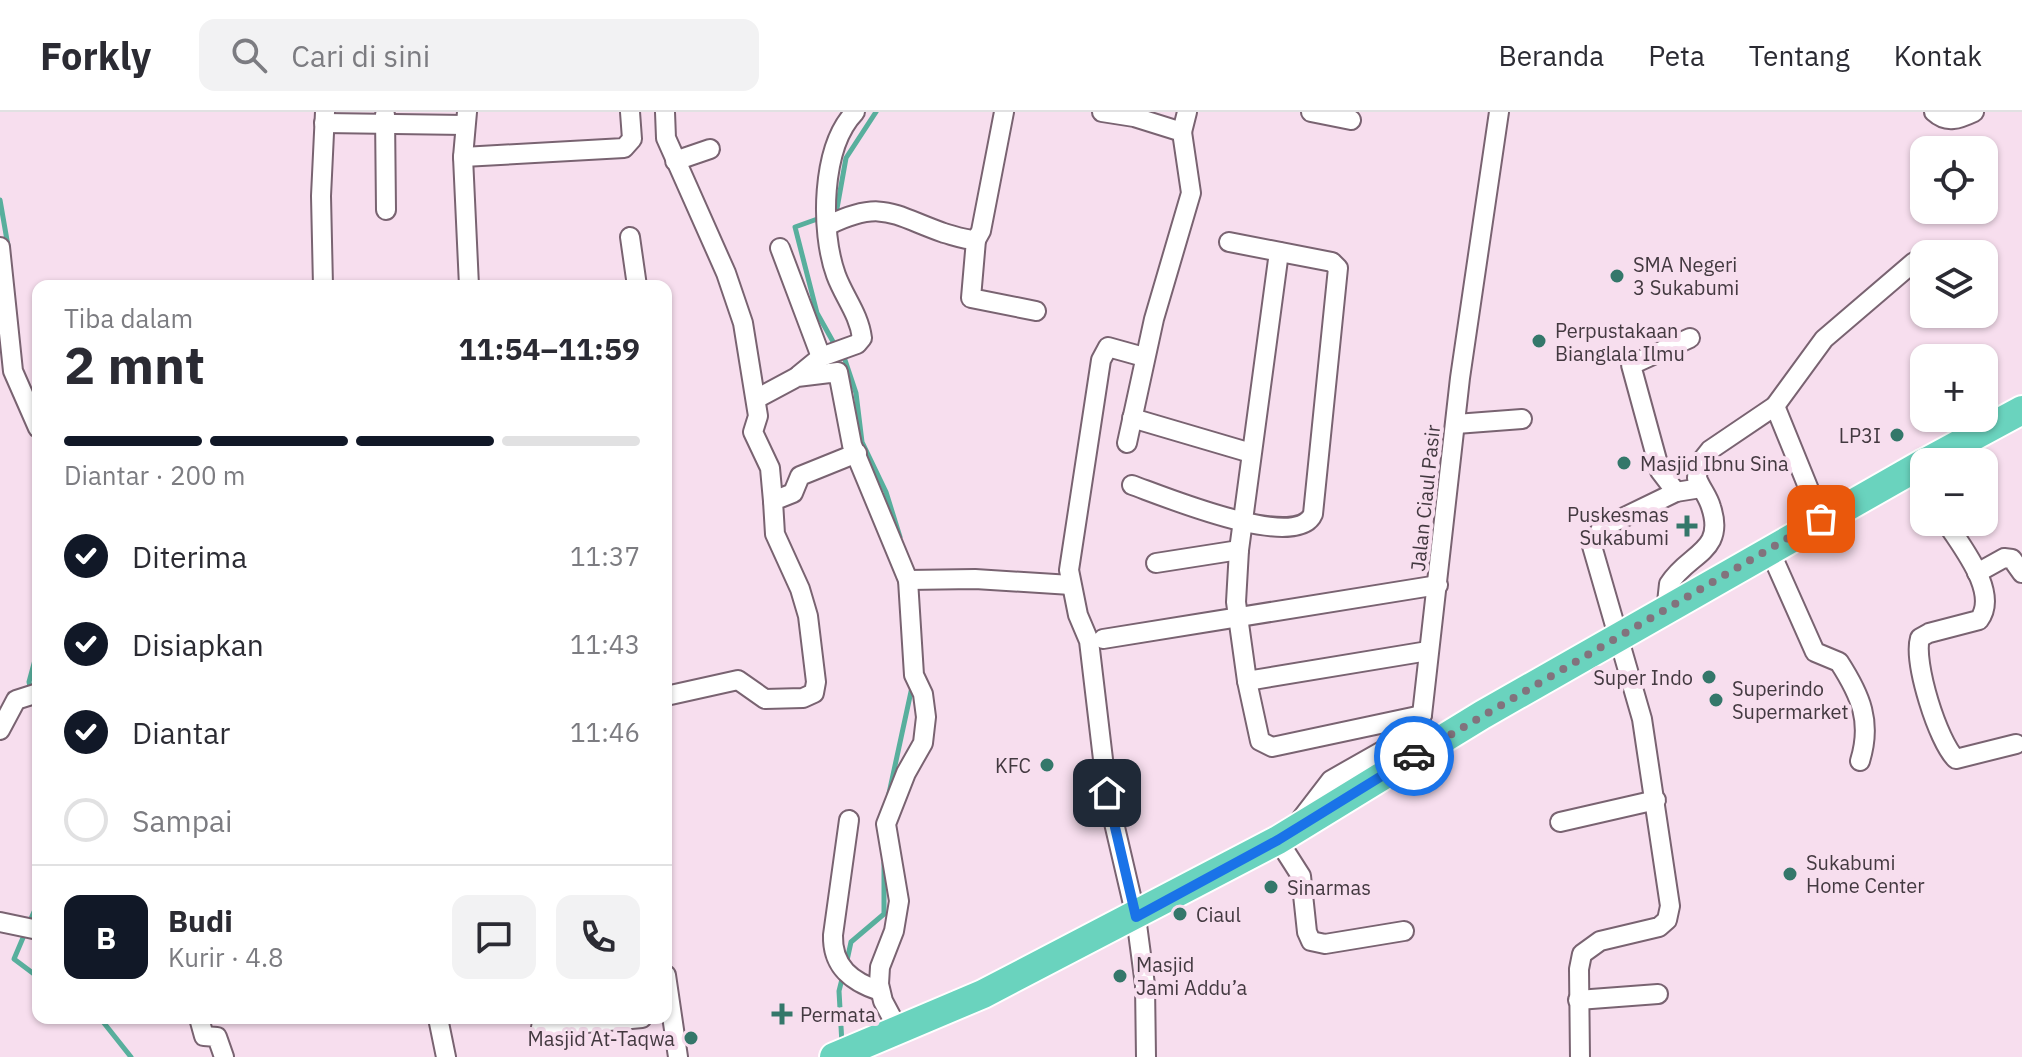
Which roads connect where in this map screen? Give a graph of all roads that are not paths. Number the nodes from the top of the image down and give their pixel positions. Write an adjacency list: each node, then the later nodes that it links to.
1 (630, 112): 17 (street)
2 (665, 112): 18 (street)
3 (855, 112): 20 (street)
4 (1004, 112): 22 (street)
5 (1102, 112): 15 (street)
6 (1187, 112): 15 (street)
7 (1311, 112): 14 (street)
8 (1499, 112): 42 (street, Jalan Ciaul Pasir)
9 (1934, 112): 10 (street)
10 (1974, 112)
11 (325, 118): 12 (street); 28 (street)
12 (384, 118): 13 (street); 19 (street)
13 (466, 118): 17 (street)
14 (1351, 120)
15 (1182, 132): 34 (street)
16 (710, 149): 18 (street)
17 (463, 157): 29 (street)
18 (675, 161): 36 (street)
19 (386, 210)
20 (829, 225): 22 (street); 33 (street)
21 (630, 237): 30 (street)
22 (976, 240): 31 (street)
23 (1229, 242): 26 (street)
24 (0, 247): 39 (street)
25 (780, 248): 33 (street)
26 (1279, 252): 46 (street); 53 (street)
27 (1910, 265): 37 (street)
28 (323, 280)
29 (469, 280)
30 (636, 280)
31 (1036, 311)
32 (1690, 338): 50 (street)
33 (821, 357): 35 (street)
34 (1144, 357): 40 (street); 61 (street)
35 (797, 377): 36 (street); 45 (street)
36 (756, 399): 51 (street)
37 (1775, 406): 49 (street); 52 (street)
38 (2022, 410): 44 (highway)
39 (32, 414)
40 (1132, 418): 43 (street); 46 (street)
41 (1522, 419): 42 (street)
42 (1456, 424): 62 (street, Jalan Ciaul Pasir)
43 (1127, 443)
44 (1959, 448)
45 (857, 453): 51 (street); 60 (street)
46 (1251, 453): 53 (street)
47 (1910, 476): 52 (highway)
48 (1132, 485): 53 (street)
49 (1701, 488): 50 (street); 63 (street)
50 (1676, 492): 66 (street)
51 (773, 501): 70 (street)
52 (1821, 519): 56 (highway)
53 (1242, 523): 55 (street)
54 (1955, 536): 58 (street)
55 (1239, 550): 57 (street); 64 (street)
56 (1770, 551): 63 (highway); 74 (street)
57 (1156, 563)
58 (1977, 573): 59 (street); 73 (street)
59 (2022, 573)
60 (908, 580): 61 (street); 83 (street)
61 (1071, 585): 79 (street)
62 (1438, 585): 64 (street); 67 (street, Jalan Ciaul Pasir)
63 (1666, 612): 66 (highway)
64 (1237, 618): 65 (street); 68 (street)
65 (1103, 639)
66 (1617, 640): 75 (street); 78 (highway)
67 (1428, 651): 68 (street); 71 (street, Jalan Ciaul Pasir)
68 (1247, 681): 71 (street)
69 (32, 695): 72 (street)
70 (672, 695)
71 (1422, 715): 78 (street)
72 (0, 730)
73 (2016, 744)
74 (1860, 761)
75 (1656, 800): 77 (street); 85 (street)
76 (849, 820): 83 (street)
77 (1560, 822)
78 (1286, 835): 79 (highway); 82 (street)
79 (1136, 917): 91 (highway); 96 (street)
80 (0, 922): 81 (street)
81 (32, 929)
82 (1404, 931)
83 (880, 991): 91 (street)
84 (1658, 994): 85 (street)
85 (1578, 1000): 97 (street)
86 (201, 1024): 92 (street)
87 (439, 1024): 93 (street)
88 (575, 1024): 90 (street)
89 (671, 1024): 94 (street)
90 (541, 1027)
91 (899, 1031): 95 (highway)
92 (224, 1057)
93 (446, 1057)
94 (678, 1057)
95 (834, 1057)
96 (1146, 1057)
97 (1580, 1057)

